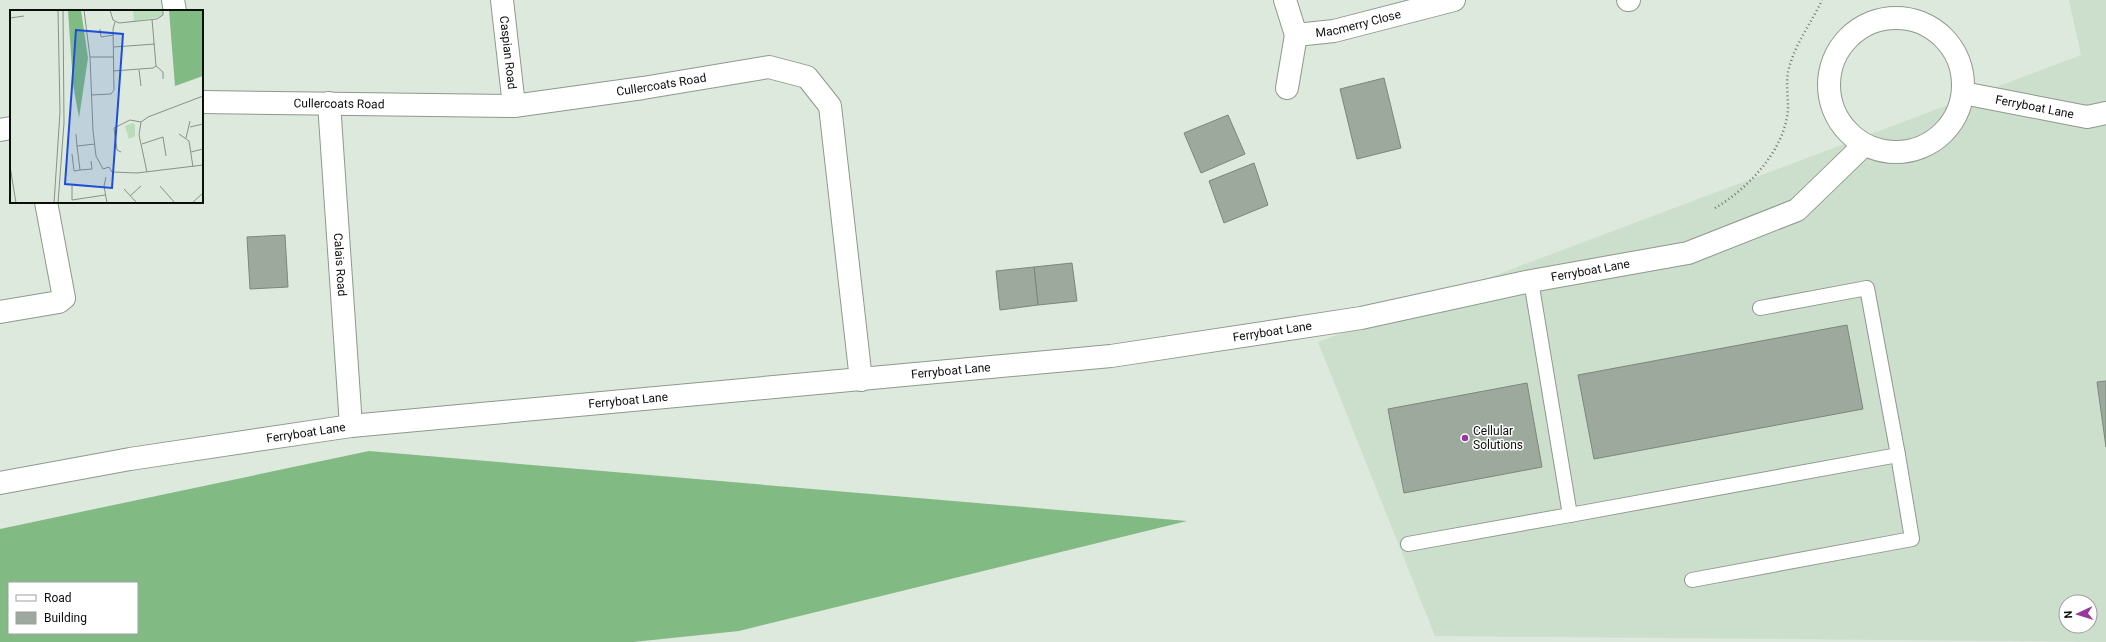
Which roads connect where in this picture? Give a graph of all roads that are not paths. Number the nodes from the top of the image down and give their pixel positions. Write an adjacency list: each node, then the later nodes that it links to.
1 (173, 0): 6 (street)
2 (502, 0): 12 (street, Caspian Road)
3 (1285, 0): 7 (street)
4 (1454, 0): 7 (street, Macmerry Close)
5 (1902, 9): 9 (street); 16 (street)
6 (174, 10)
7 (1296, 35): 8 (street)
8 (1287, 88)
9 (1963, 92): 13 (street, Ferryboat Lane); 16 (street)
10 (203, 102): 11 (street, Cullercoats Road)
11 (329, 103): 12 (street, Cullercoats Road); 22 (street, Calais Road)
12 (514, 106): 21 (street, Cullercoats Road)
13 (2106, 113)
14 (10, 128): 15 (street)
15 (0, 130)
16 (1864, 144): 18 (street, Ferryboat Lane)
17 (46, 203): 20 (street)
18 (1530, 281): 21 (street, Ferryboat Lane); 25 (lane)
19 (1760, 308): 23 (lane)
20 (0, 312)
21 (861, 380): 22 (street, Ferryboat Lane)
22 (351, 426): 24 (street, Ferryboat Lane)
23 (1898, 455): 25 (lane); 27 (lane)
24 (0, 483)
25 (1570, 515): 26 (lane)
26 (1408, 544)
27 (1692, 580)

